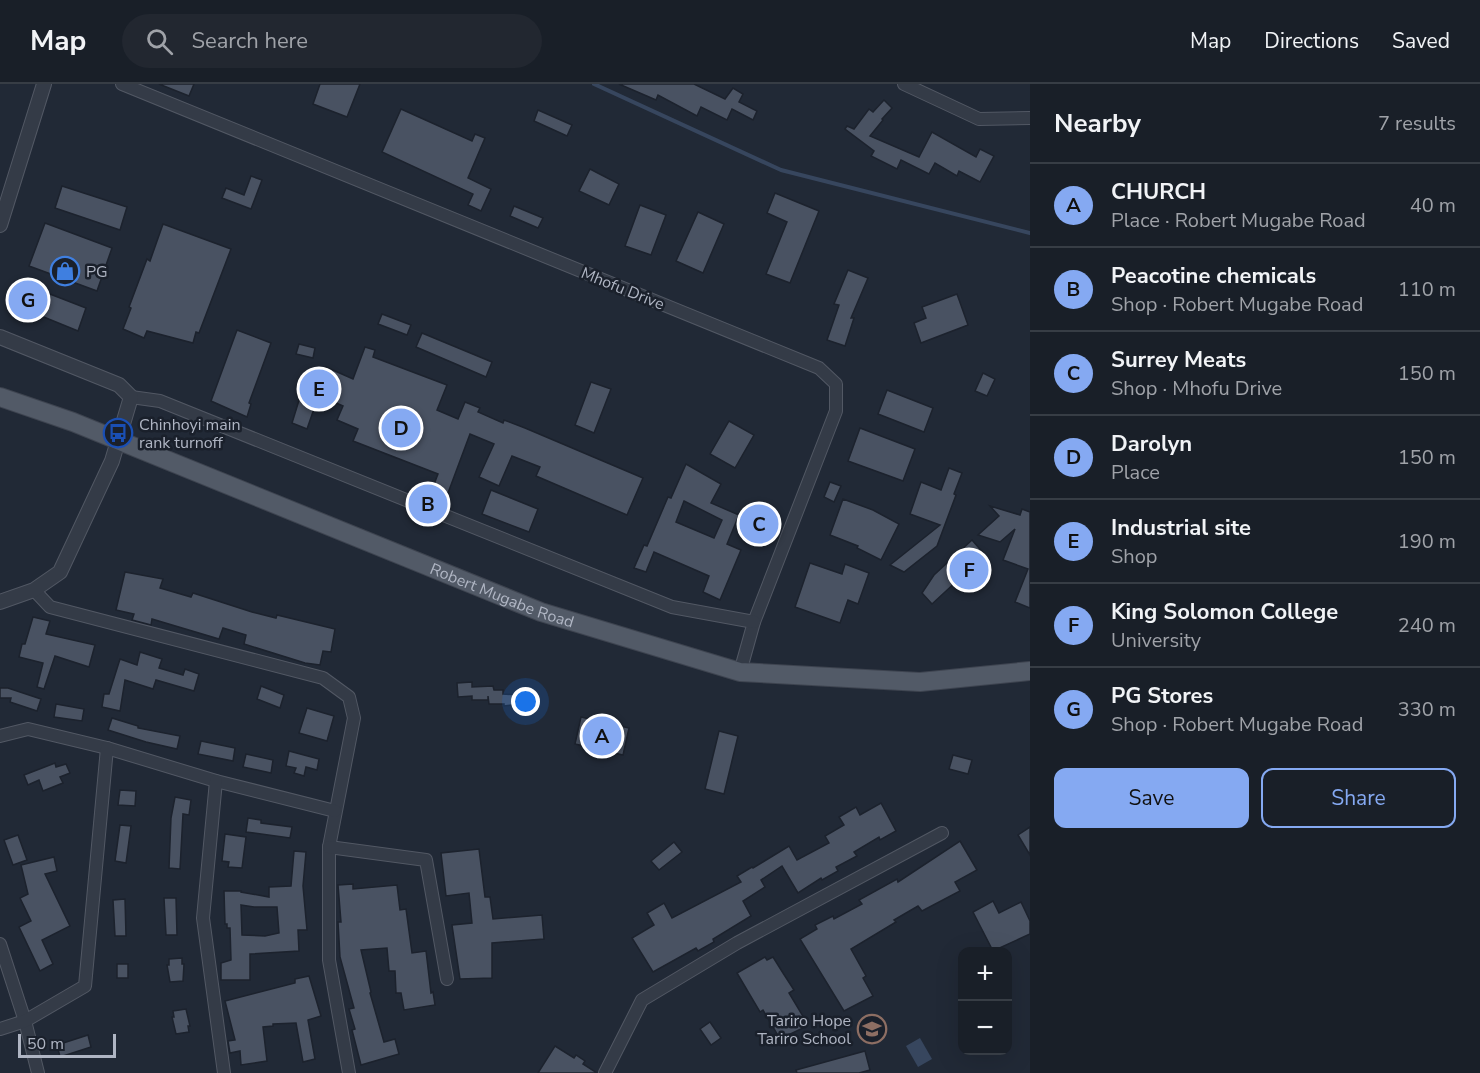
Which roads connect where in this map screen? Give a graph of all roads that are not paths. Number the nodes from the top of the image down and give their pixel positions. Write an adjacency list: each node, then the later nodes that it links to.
1 (44, 84): 5 (street)
2 (122, 84): 12 (street, Mhofu Drive)
3 (904, 84): 4 (street)
4 (1030, 118)
5 (0, 225)
6 (0, 337): 8 (street)
7 (0, 397): 9 (main road, Robert Mugabe Road)
8 (131, 397): 9 (street); 12 (street)
9 (119, 442): 10 (street); 14 (main road, Robert Mugabe Road)
10 (34, 590): 11 (street); 18 (street)
11 (0, 602)
12 (753, 622): 14 (street, Mhofu Drive)
13 (1030, 671): 14 (main road, Robert Mugabe Road)
14 (740, 672)
15 (0, 736): 16 (street)
16 (108, 748): 17 (street); 23 (street)
17 (216, 782): 18 (street); 26 (street)
18 (335, 811): 20 (street)
19 (942, 833): 28 (street)
20 (329, 847): 22 (street); 27 (street)
21 (0, 944): 23 (street)
22 (447, 979)
23 (25, 1022): 24 (street); 25 (street)
24 (0, 1029)
25 (38, 1073)
26 (224, 1073)
27 (349, 1073)
28 (605, 1073)

